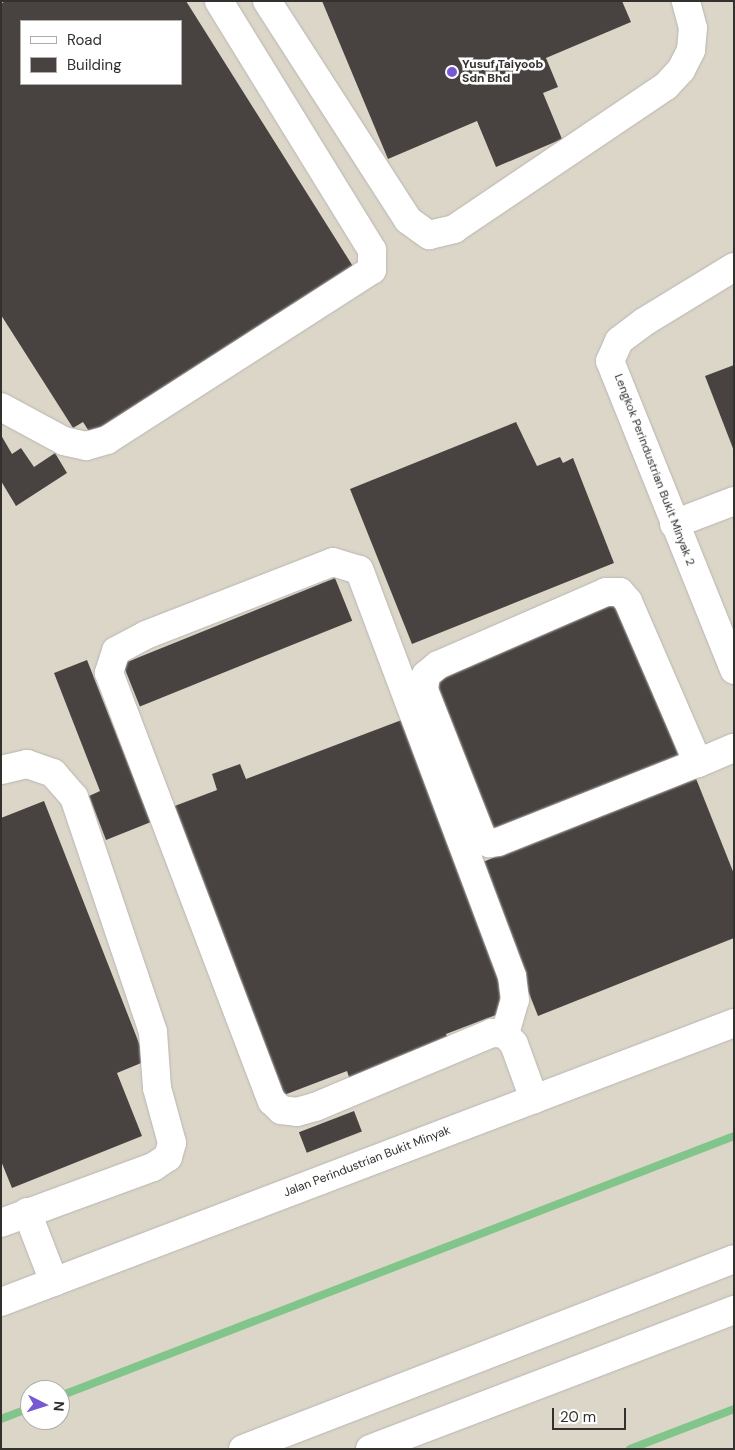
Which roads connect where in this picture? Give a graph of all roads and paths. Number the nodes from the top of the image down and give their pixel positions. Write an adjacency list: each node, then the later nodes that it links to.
1 (219, 1): 5 (street)
2 (267, 1): 3 (street)
3 (686, 1)
4 (734, 267): 7 (street, Lengkok Perindustrian Bukit Minyak 2)
5 (1, 407)
6 (734, 500): 7 (street)
7 (674, 524): 8 (street, Lengkok Perindustrian Bukit Minyak 2)
8 (734, 670)
9 (734, 748): 10 (street)
10 (698, 763): 10 (street)
11 (1, 770): 15 (street)
12 (734, 1023): 14 (street, Jalan Perindustrian Bukit Minyak)
13 (505, 1034): 13 (street); 14 (street)
14 (534, 1099): 18 (street, Jalan Perindustrian Bukit Minyak)
15 (27, 1212): 16 (street); 18 (street)
16 (1, 1223)
17 (734, 1259): 21 (street)
18 (54, 1282): 19 (street, Jalan Perindustrian Bukit Minyak)
19 (1, 1302)
20 (734, 1310): 22 (street)
21 (243, 1449)
22 (370, 1449)

